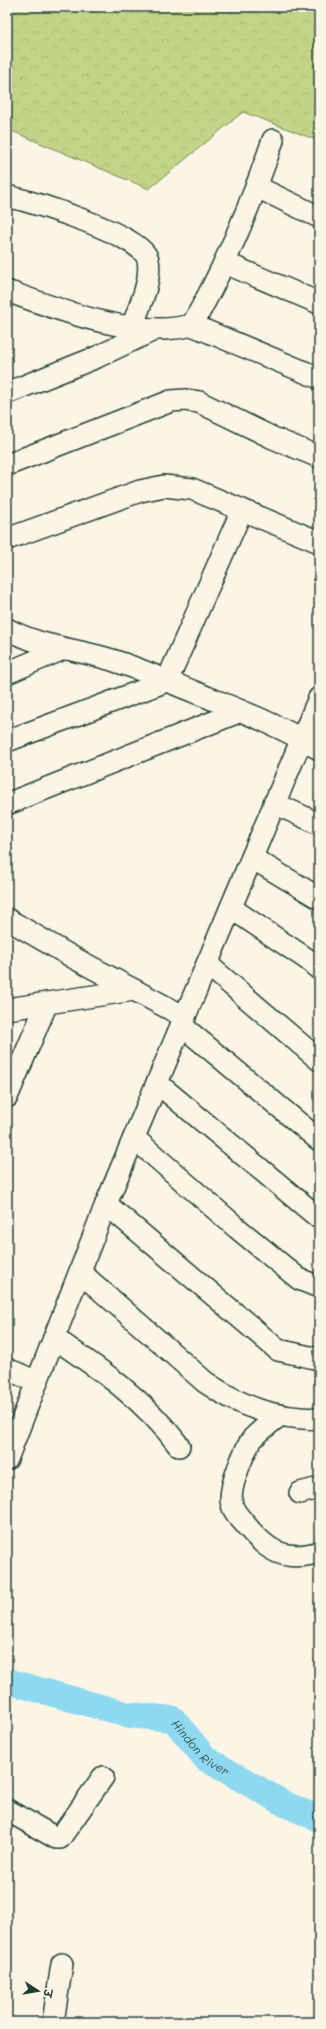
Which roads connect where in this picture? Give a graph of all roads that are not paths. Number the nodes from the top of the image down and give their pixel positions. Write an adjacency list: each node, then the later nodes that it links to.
1 (273, 140): 2 (street)
2 (257, 187): 4 (street); 5 (street)
3 (7, 196): 9 (street)
4 (319, 217)
5 (225, 262): 7 (street); 8 (street)
6 (7, 291): 9 (street)
7 (319, 303)
8 (192, 325): 10 (street); 11 (street)
9 (132, 327): 10 (street)
10 (156, 329): 12 (street)
11 (319, 378)
12 (7, 393)
13 (319, 457): 14 (street)
14 (7, 465)
15 (242, 510): 16 (street); 17 (street); 21 (street)
16 (7, 539)
17 (319, 542)
18 (7, 630): 19 (street)
19 (62, 649): 20 (street); 21 (street)
20 (7, 673)
21 (167, 681): 23 (street); 24 (street)
22 (319, 698): 25 (street)
23 (241, 711): 25 (street); 27 (street)
24 (7, 741)
25 (311, 744): 26 (street)
26 (274, 803): 28 (street); 29 (street)
27 (7, 804)
28 (319, 824)
29 (252, 858): 30 (street); 31 (street)
30 (319, 898)
31 (231, 908): 33 (street); 34 (street)
32 (7, 919): 35 (street)
33 (207, 964): 38 (street); 39 (street)
34 (319, 969)
35 (134, 990): 36 (street); 38 (street)
36 (46, 1003): 37 (street); 41 (street)
37 (7, 1009)
38 (183, 1021): 40 (street); 43 (street)
39 (319, 1060)
40 (157, 1083): 42 (street); 45 (street)
41 (7, 1097)
42 (134, 1138): 44 (street); 47 (street)
43 (319, 1140)
44 (106, 1204): 46 (street); 49 (street)
45 (319, 1218)
46 (80, 1272): 48 (street); 52 (street)
47 (319, 1287)
48 (54, 1338): 51 (street); 54 (street)
49 (319, 1359)
50 (7, 1369): 51 (street)
51 (37, 1382): 55 (street)
52 (279, 1416): 53 (street); 56 (street)
53 (319, 1420)
54 (179, 1446)
55 (7, 1459)
56 (319, 1552)
57 (103, 1777): 58 (street)
58 (7, 1810)
59 (62, 1964): 60 (street)
60 (53, 2022)

